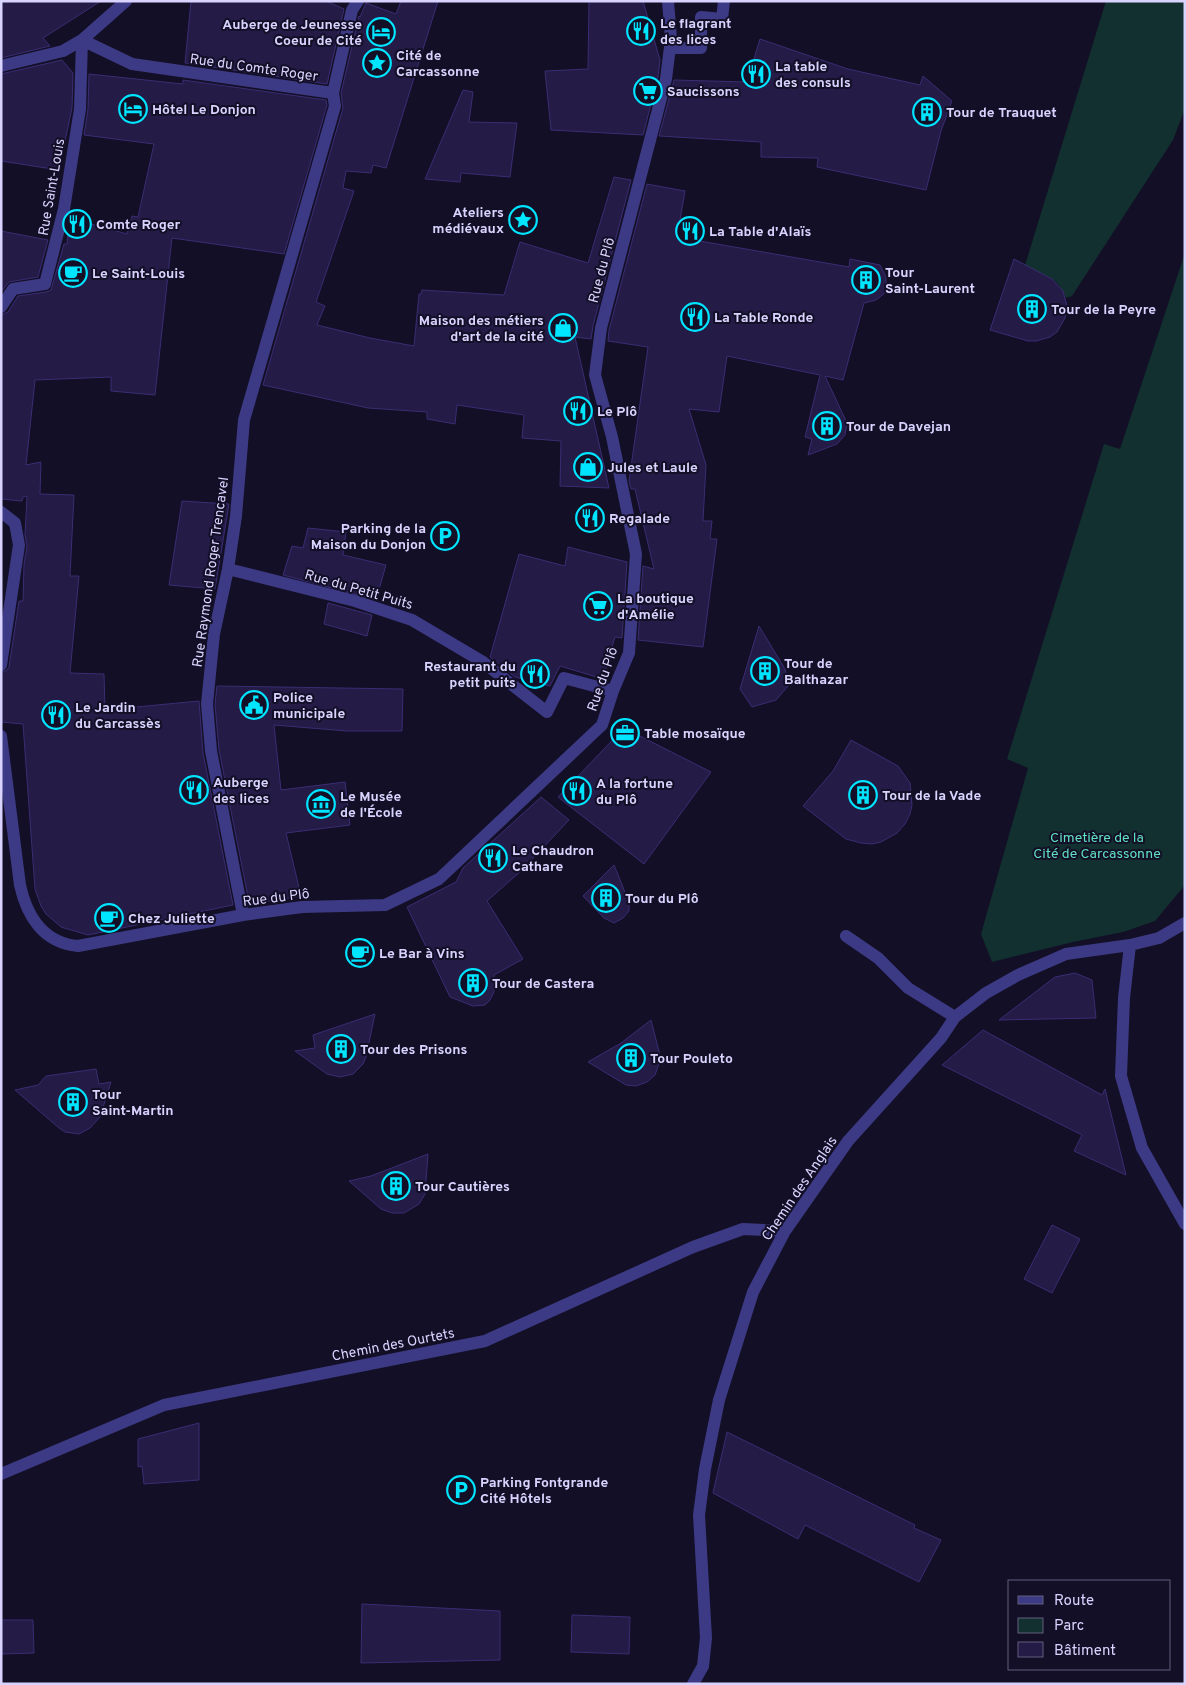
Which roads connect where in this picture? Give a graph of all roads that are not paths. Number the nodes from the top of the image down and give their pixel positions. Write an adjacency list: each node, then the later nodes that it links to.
1 (126, 1): 5 (street)
2 (358, 1): 8 (street, Rue du Comte Roger)
3 (668, 1): 6 (street, Rue du Plô)
4 (724, 1): 6 (street)
5 (82, 40): 7 (street); 8 (street, Rue du Comte Roger); 9 (street, Rue Saint-Louis)
6 (670, 48): 13 (street, Rue du Plô)
7 (1, 66)
8 (333, 93): 11 (street, Rue Raymond Roger Trencavel)
9 (1, 307)
10 (1, 512): 12 (street)
11 (228, 569): 13 (street, Rue du Petit Puits); 15 (street, Rue Raymond Roger Trencavel)
12 (1, 665)
13 (613, 691): 15 (street, Rue du Plô)
14 (1, 736): 15 (street, Rue du Plô)
15 (243, 915)
16 (1185, 923): 18 (street, Chemin des Anglais)
17 (846, 936): 19 (street)
18 (1130, 945): 19 (street, Chemin des Anglais); 20 (street)
19 (955, 1017): 21 (street, Chemin des Anglais)
20 (1185, 1224)
21 (785, 1231): 22 (street, Chemin des Ourtets); 23 (street, Chemin des Anglais)
22 (1, 1474)
23 (693, 1684)

